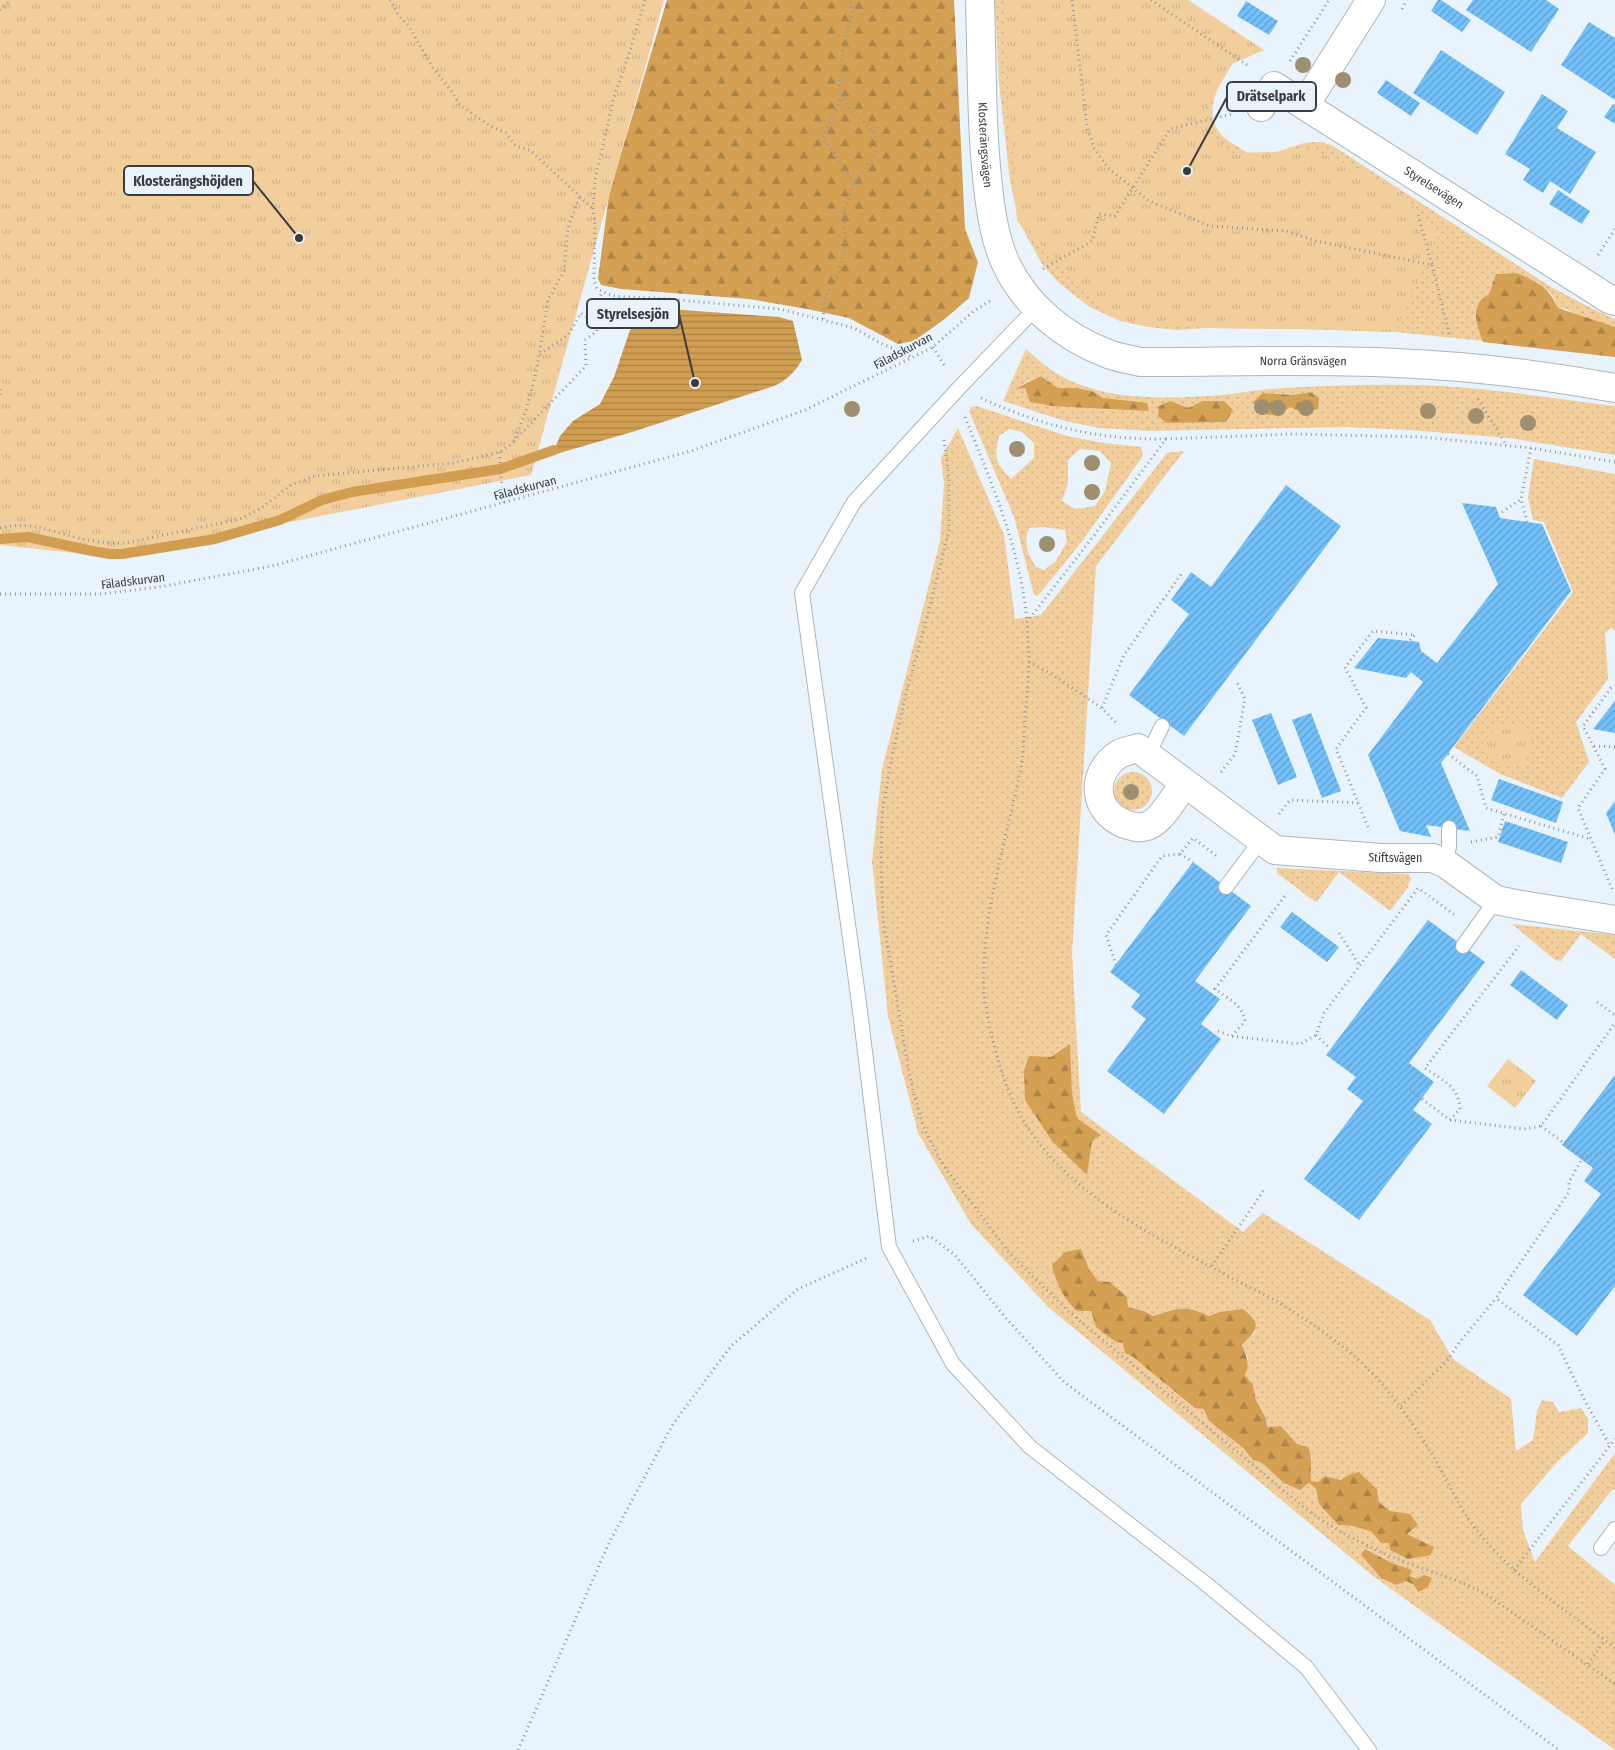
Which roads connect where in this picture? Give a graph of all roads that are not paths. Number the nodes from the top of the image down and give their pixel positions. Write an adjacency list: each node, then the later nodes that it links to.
1 (980, 0): 5 (street, Klosterängsvägen)
2 (1370, 0): 4 (street)
3 (1273, 86): 4 (street, Styrelsevägen)
4 (1305, 106): 6 (street, Styrelsevägen)
5 (1017, 284): 7 (street, Norra Gränsvägen)
6 (1613, 296)
7 (1036, 308): 8 (street, Norra Gränsvägen); 21 (lane)
8 (1615, 388)
9 (1162, 726): 10 (lane)
10 (1143, 751): 11 (street, Stiftsvägen); 11 (street)
11 (1194, 790): 13 (street, Stiftsvägen)
12 (1449, 828): 14 (lane)
13 (1260, 840): 14 (street, Stiftsvägen); 15 (lane)
14 (1443, 856): 16 (street)
15 (1226, 887)
16 (1496, 900): 17 (street); 18 (lane)
17 (1615, 920)
18 (1463, 946)
19 (1615, 1528): 20 (lane)
20 (1601, 1548)
21 (1369, 1750)

